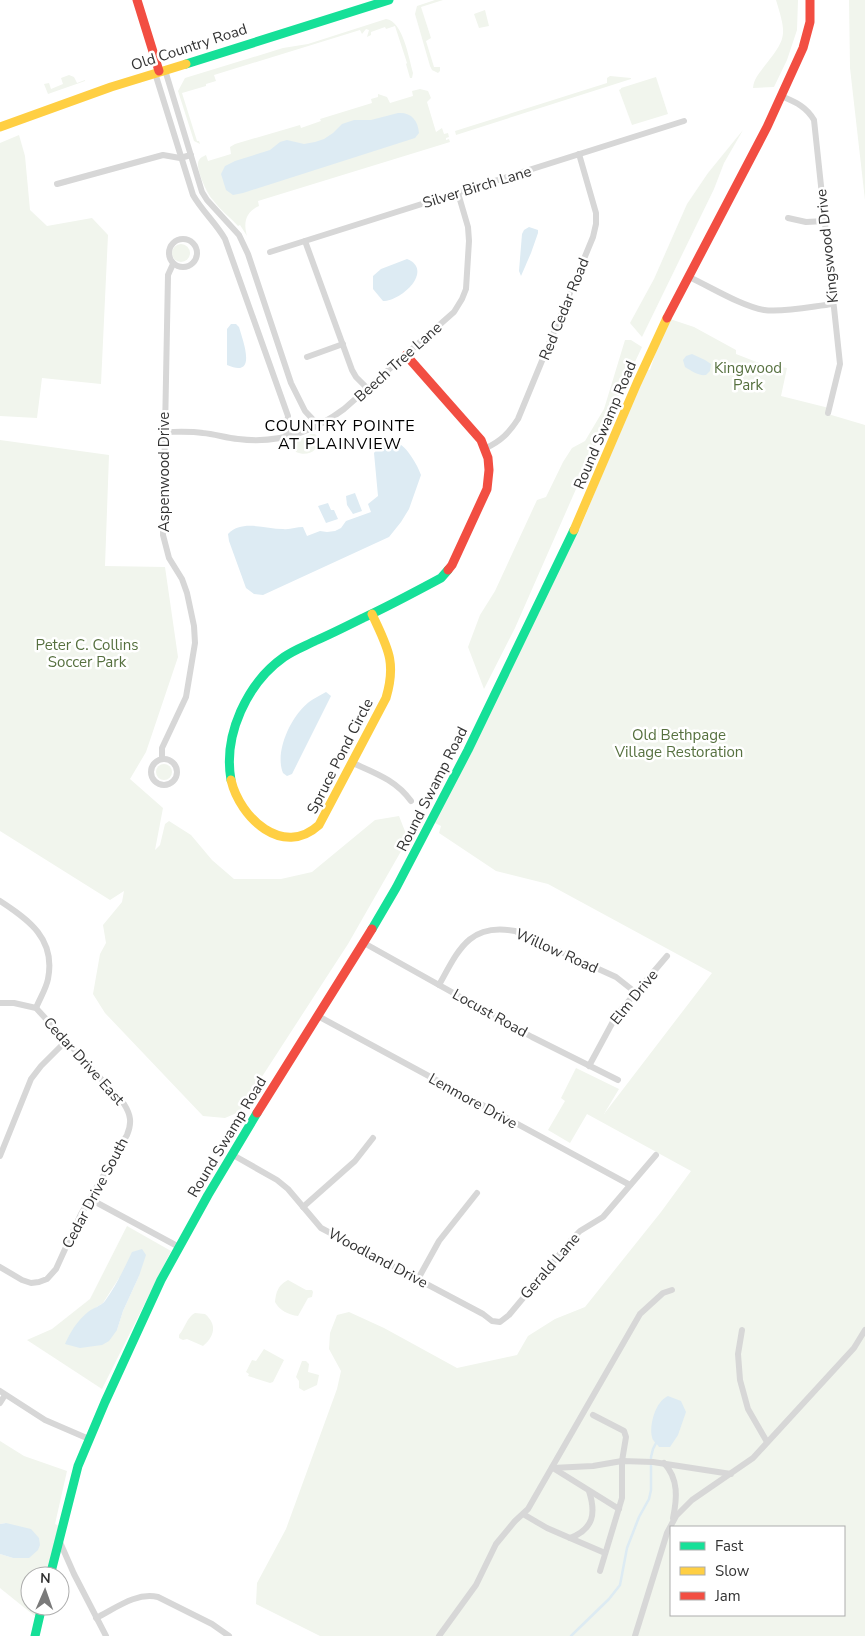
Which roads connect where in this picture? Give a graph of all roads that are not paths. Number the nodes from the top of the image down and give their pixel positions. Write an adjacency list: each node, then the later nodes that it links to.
1 (138, 0): 4 (main road)
2 (389, 0): 4 (main road, Old Country Road)
3 (810, 0): 5 (main road, Round Swamp Road)
4 (160, 71): 7 (main road, Old Country Road); 8 (street); 10 (street)
5 (781, 96): 14 (street, Kingswood Drive); 18 (main road, Round Swamp Road)
6 (684, 121): 9 (street, Silver Birch Lane)
7 (0, 127)
8 (191, 154): 10 (street); 25 (street)
9 (580, 154): 12 (street, Silver Birch Lane); 28 (street, Red Cedar Road)
10 (180, 158): 11 (street); 27 (street)
11 (57, 184)
12 (458, 193): 15 (street, Silver Birch Lane); 21 (street, Beech Tree Lane)
13 (788, 218): 14 (street)
14 (825, 221): 19 (street, Kingswood Drive)
15 (305, 241): 16 (street, Silver Birch Lane); 20 (street)
16 (270, 252)
17 (173, 264): 17 (street, Aspenwood Drive); 26 (street, Aspenwood Drive)
18 (689, 277): 19 (street); 34 (main road, Round Swamp Road)
19 (834, 304): 24 (street, Kingswood Drive)
20 (343, 344): 22 (street); 23 (street)
21 (406, 355): 23 (street, Beech Tree Lane); 28 (main road, Spruce Pond Circle)
22 (307, 357)
23 (368, 389): 25 (street, Beech Tree Lane)
24 (828, 413)
25 (319, 426): 27 (street, Beech Tree Lane)
26 (164, 432): 27 (street, Beech Tree Lane); 30 (street, Aspenwood Drive)
27 (286, 438)
28 (486, 448): 29 (main road, Spruce Pond Circle)
29 (372, 614): 31 (main road, Spruce Pond Circle); 31 (main road, Spruce Pond Circle)
30 (162, 759): 30 (street, Aspenwood Drive)
31 (353, 763): 32 (street)
32 (411, 801)
33 (0, 900): 39 (street)
34 (364, 943): 36 (street, Locust Road); 40 (main road, Round Swamp Road)
35 (668, 956): 37 (street, Elm Drive)
36 (439, 985): 37 (street, Willow Road); 42 (street, Locust Road)
37 (635, 992): 42 (street, Elm Drive)
38 (0, 1003): 39 (street, Cedar Drive East)
39 (36, 1008): 41 (street, Cedar Drive East)
40 (318, 1016): 48 (main road, Round Swamp Road); 51 (street, Lenmore Drive)
41 (65, 1042): 44 (street, Cedar Drive East); 46 (street)
42 (589, 1066): 43 (street, Locust Road)
43 (618, 1080)
44 (131, 1122): 53 (street, Cedar Drive South)
45 (0, 1132): 46 (street)
46 (8, 1135): 50 (street)
47 (373, 1138): 54 (street)
48 (233, 1155): 54 (street, Woodland Drive); 55 (main road, Round Swamp Road)
49 (656, 1155): 51 (street, Gerald Lane)
50 (0, 1156)
51 (630, 1186): 59 (street, Gerald Lane)
52 (477, 1193): 57 (street)
53 (90, 1199): 55 (street); 56 (street, Cedar Drive South)
54 (303, 1207): 57 (street, Woodland Drive)
55 (178, 1247): 65 (main road, Round Swamp Road)
56 (0, 1266)
57 (418, 1279): 59 (street, Woodland Drive)
58 (672, 1290): 69 (street)
59 (509, 1315)
60 (742, 1330): 66 (street)
61 (865, 1330): 66 (street)
62 (3, 1393): 63 (street); 65 (street)
63 (0, 1403)
64 (592, 1415): 67 (street)
65 (89, 1439): 77 (main road, Round Swamp Road)
66 (767, 1442): 70 (street)
67 (622, 1461): 68 (street); 69 (street); 72 (street)
68 (664, 1463): 70 (street); 74 (street)
69 (552, 1468): 71 (street); 73 (street)
70 (731, 1474): 74 (street)
71 (589, 1491): 72 (street); 76 (street)
72 (619, 1509): 78 (street)
73 (523, 1514): 76 (street); 86 (street)
74 (671, 1525)
75 (670, 1527): 87 (street)
76 (570, 1538): 78 (street)
77 (59, 1540): 79 (main road, Round Swamp Road); 82 (street)
78 (605, 1553): 80 (street)
79 (52, 1566)
80 (600, 1571)
81 (40, 1616): 83 (main road)
82 (96, 1618): 84 (street); 85 (street)
83 (35, 1636)
84 (106, 1636)
85 (229, 1636)
86 (439, 1636)
87 (635, 1636)

